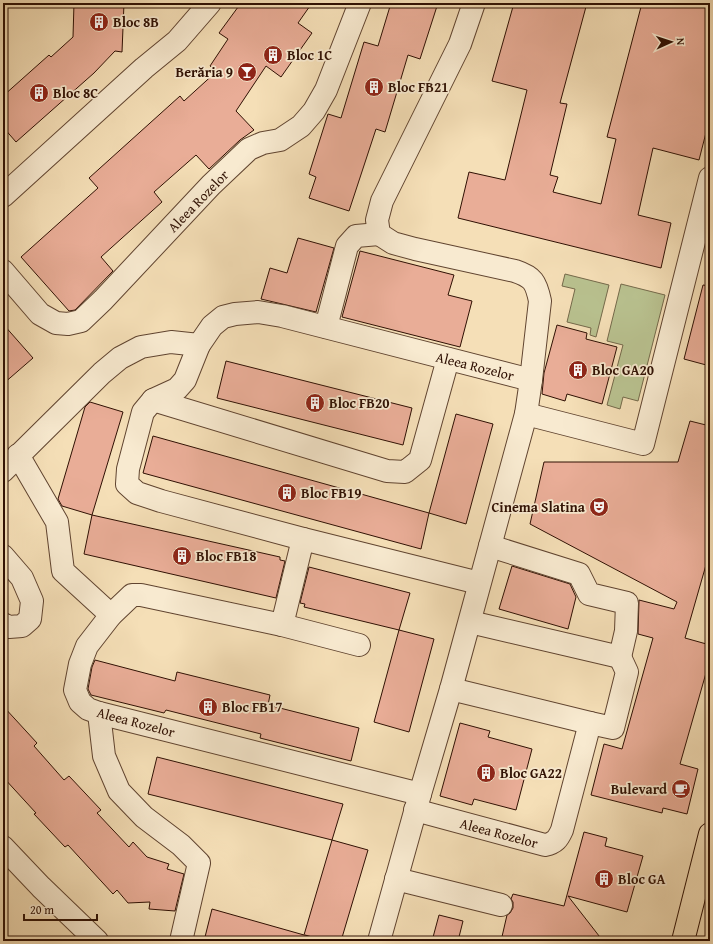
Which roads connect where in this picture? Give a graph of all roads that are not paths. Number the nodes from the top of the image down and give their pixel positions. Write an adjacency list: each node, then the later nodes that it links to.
1 (210, 3): 5 (street)
2 (360, 3): 7 (street, Aleea Rozelor)
3 (474, 3): 6 (street)
4 (710, 178): 13 (street)
5 (3, 196)
6 (379, 234): 8 (street); 11 (street, Aleea Rozelor)
7 (3, 271)
8 (326, 327): 9 (street, Aleea Rozelor); 10 (street, Aleea Rozelor)
9 (200, 345): 12 (street, Aleea Rozelor); 14 (street)
10 (448, 359): 11 (street, Aleea Rozelor); 12 (street)
11 (531, 380): 13 (street, Aleea Rozelor)
12 (153, 400): 16 (street)
13 (526, 414): 17 (street, Aleea Rozelor)
14 (18, 455): 15 (street); 20 (street)
15 (3, 471)
16 (303, 539): 19 (street); 23 (street)
17 (490, 546): 19 (street, Aleea Rozelor); 25 (street)
18 (3, 556): 22 (street)
19 (479, 584): 21 (street, Aleea Rozelor)
20 (111, 615): 23 (street, Aleea Rozelor); 27 (street, Aleea Rozelor)
21 (470, 622): 25 (street); 26 (street, Aleea Rozelor)
22 (3, 624)
23 (282, 625): 24 (street, Aleea Rozelor)
24 (359, 645)
25 (620, 657): 28 (street)
26 (451, 689): 28 (street); 29 (street, Aleea Rozelor)
27 (99, 713): 29 (street, Aleea Rozelor); 35 (street)
28 (590, 723): 29 (street, Aleea Rozelor)
29 (417, 802): 32 (street, Aleea Rozelor)
30 (710, 834): 37 (main road)
31 (3, 847): 34 (street)
32 (396, 879): 33 (street); 36 (street, Aleea Rozelor)
33 (501, 905)
34 (97, 941)
35 (181, 941)
36 (379, 941)
37 (683, 941)

